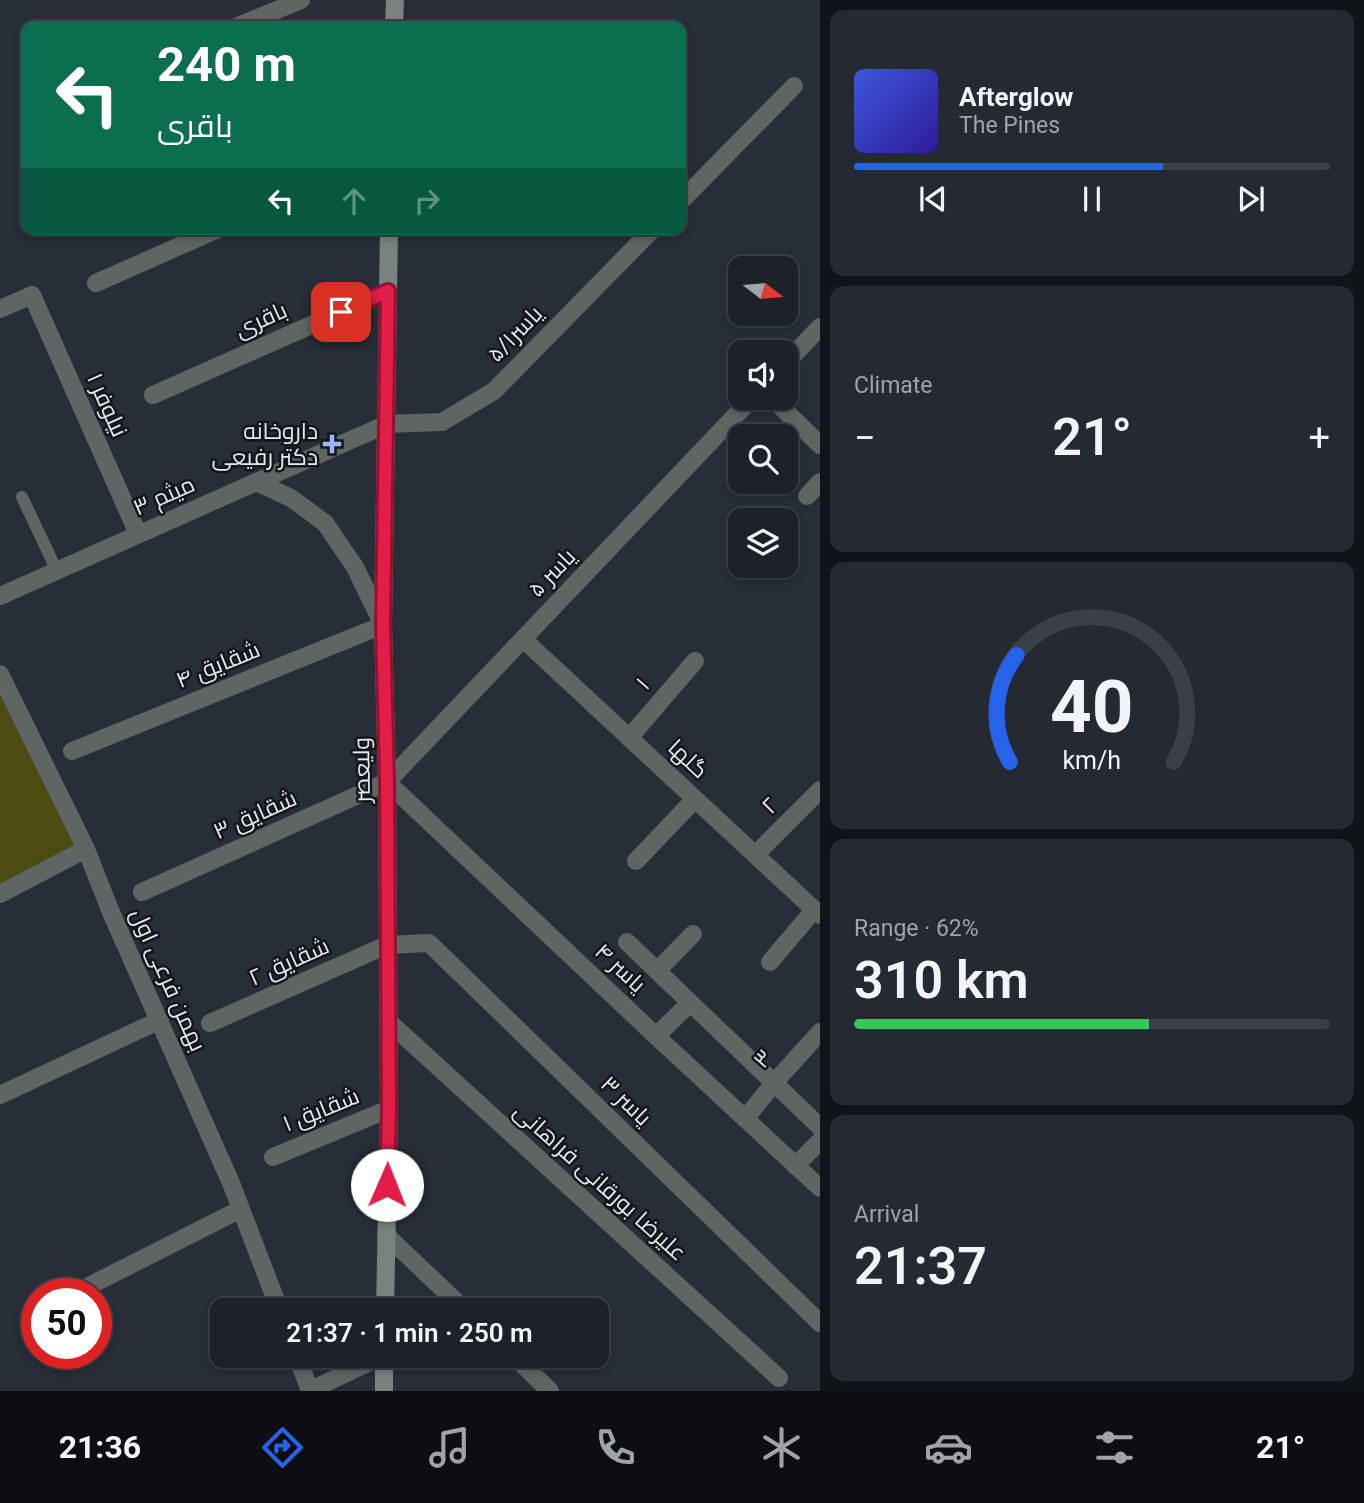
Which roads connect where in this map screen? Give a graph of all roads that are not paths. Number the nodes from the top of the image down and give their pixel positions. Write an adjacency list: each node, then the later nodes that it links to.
1 (301, 0): 3 (street)
2 (395, 0): 4 (main road)
3 (250, 21)
4 (394, 21)
5 (794, 86): 6 (street)
6 (686, 196)
7 (204, 235): 10 (street)
8 (389, 235): 11 (main road, ولیعصر)
9 (647, 235): 18 (street, یاسر۵/۱)
10 (96, 283)
11 (388, 291): 15 (street, باقری); 18 (main road, ولیعصر)
12 (0, 309): 24 (street, نیلوفر ۱)
13 (820, 327): 14 (street)
14 (798, 350)
15 (153, 395)
16 (741, 410): 28 (street, یاسر ۵)
17 (784, 410): 19 (street)
18 (387, 424): 20 (street, میثم ۳); 27 (main road, ولیعصر)
19 (820, 445)
20 (256, 482): 24 (street, میثم ۳); 27 (street)
21 (820, 482): 22 (street)
22 (807, 496)
23 (22, 497): 25 (lane)
24 (138, 534): 25 (street, میثم ۳)
25 (57, 571): 26 (street, میثم ۳)
26 (0, 595)
27 (383, 625): 32 (street, شقایق ۴); 33 (main road, ولیعصر)
28 (523, 639): 31 (street, گلها); 33 (street, یاسر ۵)
29 (695, 661): 31 (street, ۱)
30 (0, 674): 36 (street, بهمن فرعی اول)
31 (629, 738): 35 (street, گلها)
32 (72, 751)
33 (387, 782): 39 (street, شقایق ۳); 44 (main road, ولیعصر); 52 (street, یاسر ۴)
34 (820, 790): 37 (street, ۲)
35 (695, 799): 37 (street, گلها); 38 (street)
36 (86, 849): 40 (street); 48 (street, بهمن فرعی اول)
37 (755, 855): 41 (street, گلها)
38 (636, 862)
39 (142, 892)
40 (0, 894)
41 (817, 912): 45 (street)
42 (693, 934): 46 (street)
43 (627, 942): 46 (street)
44 (387, 945): 49 (main road, ولیعصر); 50 (street, شقایق ۲); 68 (street, یاسر ۳)
45 (770, 962)
46 (657, 971): 47 (street)
47 (690, 1003): 52 (street); 53 (street)
48 (160, 1020): 54 (street); 62 (street, بهمن فرعی اول)
49 (388, 1021): 55 (main road, ولیعصر); 73 (street, علیرضا بورقانی فراهانی)
50 (210, 1023)
51 (820, 1032): 53 (street, ۳)
52 (656, 1036): 56 (street, یاسر ۴)
53 (774, 1083): 56 (street, ۳); 57 (street)
54 (0, 1095)
55 (389, 1109): 59 (street, شقایق ۱); 63 (main road, ولیعصر)
56 (745, 1119): 60 (street, یاسر ۴)
57 (820, 1127)
58 (820, 1141): 60 (street)
59 (272, 1157)
60 (795, 1166): 61 (street, یاسر ۴)
61 (820, 1188)
62 (241, 1209): 64 (street); 65 (street, بهمن فرعی اول)
63 (386, 1235): 66 (main road, ولیعصر); 67 (street)
64 (105, 1278)
65 (275, 1298)
66 (385, 1298)
67 (452, 1298)
68 (820, 1323)
69 (301, 1368): 74 (street)
70 (358, 1368): 74 (street)
71 (383, 1368): 75 (main road)
72 (526, 1368): 76 (street)
73 (779, 1378)
74 (310, 1391)
75 (384, 1391)
76 (550, 1391)

